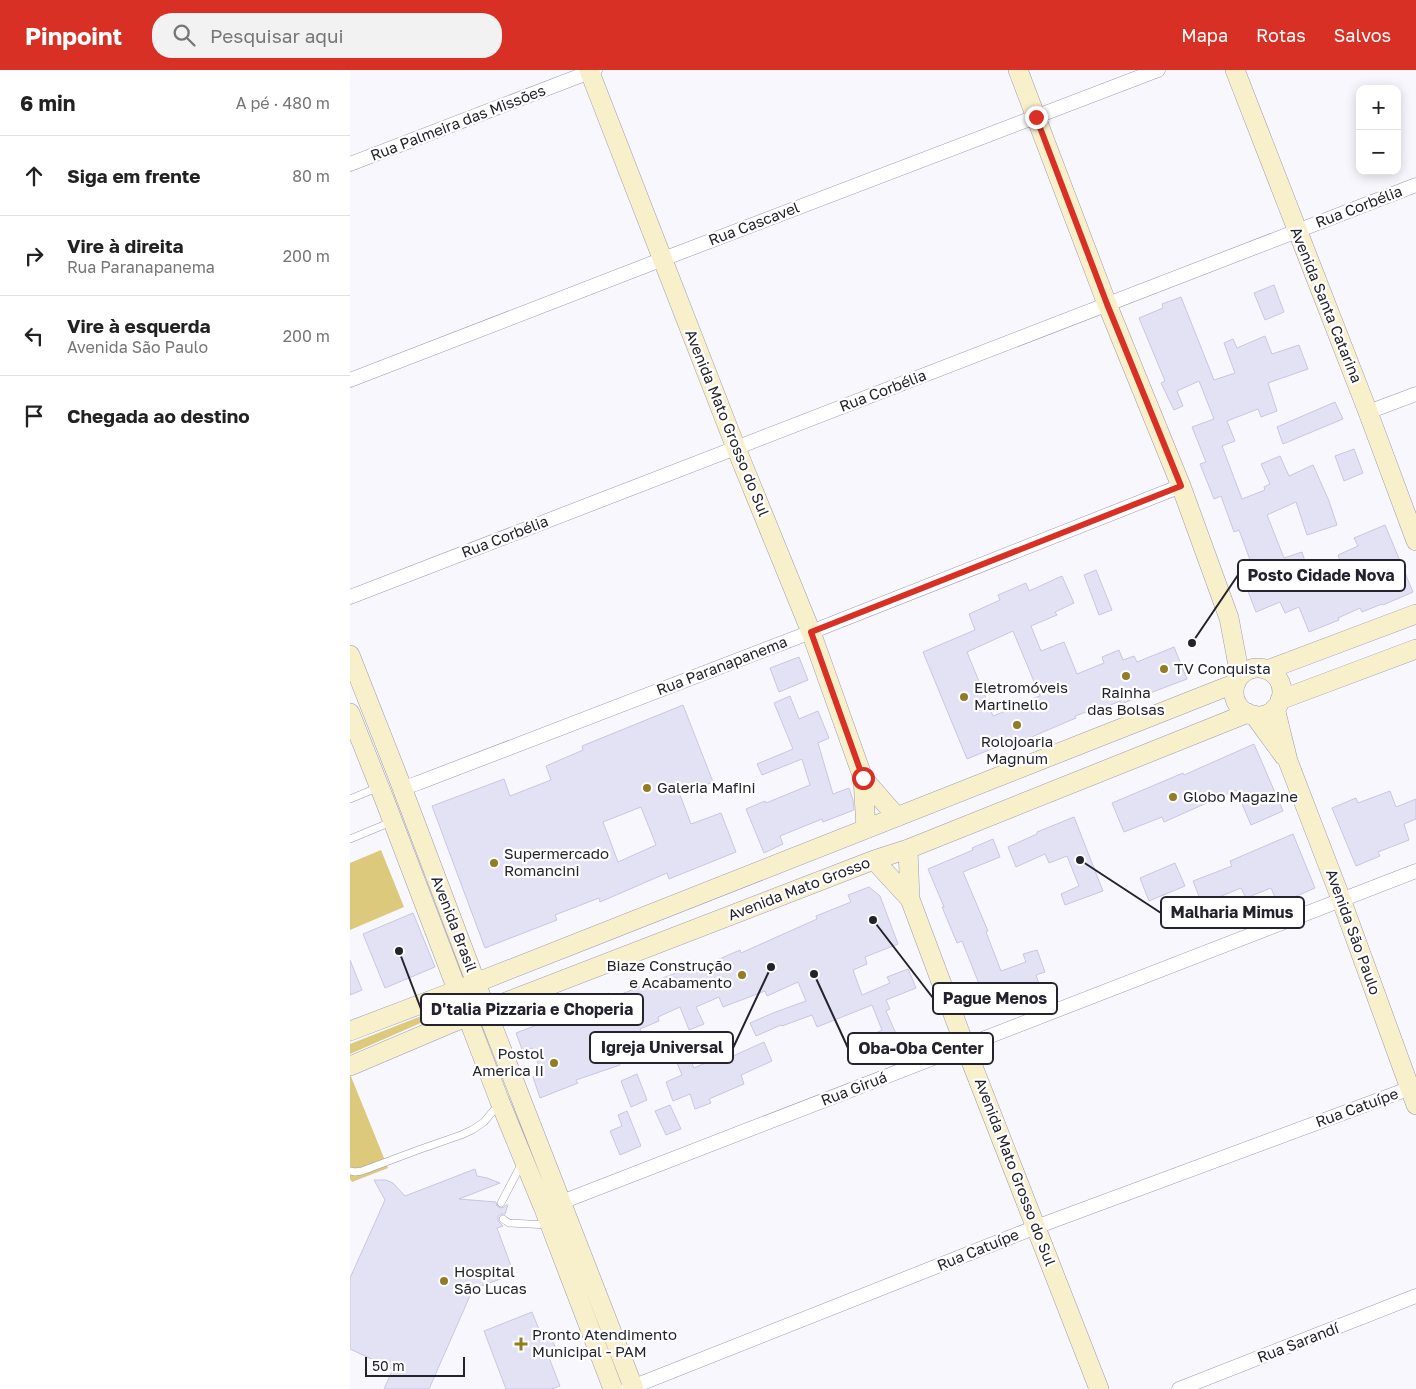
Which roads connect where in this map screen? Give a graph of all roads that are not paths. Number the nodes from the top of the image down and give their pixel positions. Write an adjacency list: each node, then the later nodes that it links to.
1 (1018, 70): 5 (street)
2 (1158, 70): 5 (street, Rua Cascavel)
3 (1234, 70): 8 (street, Avenida Santa Catarina)
4 (591, 71): 6 (street, Rua Palmeira das Missões); 9 (street, Avenida Mato Grosso do Sul)
5 (1036, 117): 9 (street, Rua Cascavel); 10 (street)
6 (350, 164)
7 (1416, 185): 8 (street, Rua Corbélia)
8 (1296, 231): 10 (street, Rua Corbélia); 13 (street, Avenida Santa Catarina)
9 (663, 259): 11 (street, Rua Cascavel); 14 (street, Avenida Mato Grosso do Sul)
10 (1107, 304): 14 (street, Rua Corbélia); 15 (street)
11 (350, 380)
12 (1416, 394): 13 (street)
13 (1368, 412): 16 (street, Avenida Santa Catarina)
14 (736, 448): 17 (street, Rua Corbélia); 20 (street, Avenida Mato Grosso do Sul)
15 (1181, 486): 19 (street); 20 (street, Rua Paranapanema)
16 (1416, 541)
17 (350, 597)
18 (1416, 614): 23 (street)
19 (1229, 618): 23 (street); 24 (street)
20 (811, 632): 29 (street, Avenida Mato Grosso do Sul); 31 (street, Rua Paranapanema)
21 (1416, 649): 25 (street)
22 (350, 656): 31 (street, Avenida Brasil)
23 (1263, 669): 24 (street); 25 (street)
24 (1238, 680): 27 (street); 33 (street, Avenida Mato Grosso)
25 (1278, 704): 27 (street); 28 (street, Avenida São Paulo)
26 (350, 713): 30 (street, Avenida Brasil)
27 (1251, 714): 28 (street, Avenida São Paulo); 37 (street, Avenida Mato Grosso)
28 (1288, 761): 41 (street, Avenida São Paulo)
29 (863, 778): 33 (street); 35 (street)
30 (380, 787): 32 (lane); 34 (street, Avenida Brasil)
31 (402, 788): 42 (street, Avenida Brasil)
32 (350, 799)
33 (897, 817): 35 (street, Avenida Mato Grosso)
34 (392, 821): 36 (lane); 43 (street, Avenida Brasil)
35 (866, 829): 42 (street, Avenida Mato Grosso)
36 (350, 839)
37 (908, 849): 38 (street, Avenida Mato Grosso); 40 (street)
38 (874, 860): 40 (street); 44 (street, Avenida Mato Grosso)
39 (1416, 871): 41 (street, Rua Giruá)
40 (910, 899): 47 (street, Avenida Mato Grosso do Sul)
41 (1341, 899): 47 (street, Rua Giruá); 49 (street, Avenida São Paulo)
42 (476, 983): 43 (street, Avenida Mato Grosso); 44 (street, Avenida Brasil)
43 (458, 990): 45 (street, Avenida Brasil); 46 (street, Avenida Mato Grosso)
44 (486, 1010): 45 (street, Avenida Mato Grosso); 54 (street, Avenida Brasil)
45 (468, 1017): 48 (street, Avenida Mato Grosso); 50 (street, Avenida Brasil)
46 (350, 1031)
47 (965, 1046): 54 (street, Rua Giruá); 56 (street, Avenida Mato Grosso do Sul)
48 (350, 1066)
49 (1414, 1093): 56 (street, Rua Catuípe)
50 (500, 1102): 51 (street, Avenida Brasil); 52 (lane)
51 (523, 1160): 53 (lane); 54 (street, Avenida Brasil)
52 (350, 1171)
53 (501, 1202)
54 (552, 1212): 55 (lane); 58 (street, Avenida Brasil); 59 (street, Avenida Brasil)
55 (503, 1219)
56 (1036, 1227): 58 (street, Rua Catuípe); 60 (street, Avenida Mato Grosso do Sul)
57 (1416, 1296): 61 (street, Rua Sarandí)
58 (631, 1388)
59 (613, 1389)
60 (1099, 1389)
61 (1179, 1389)

